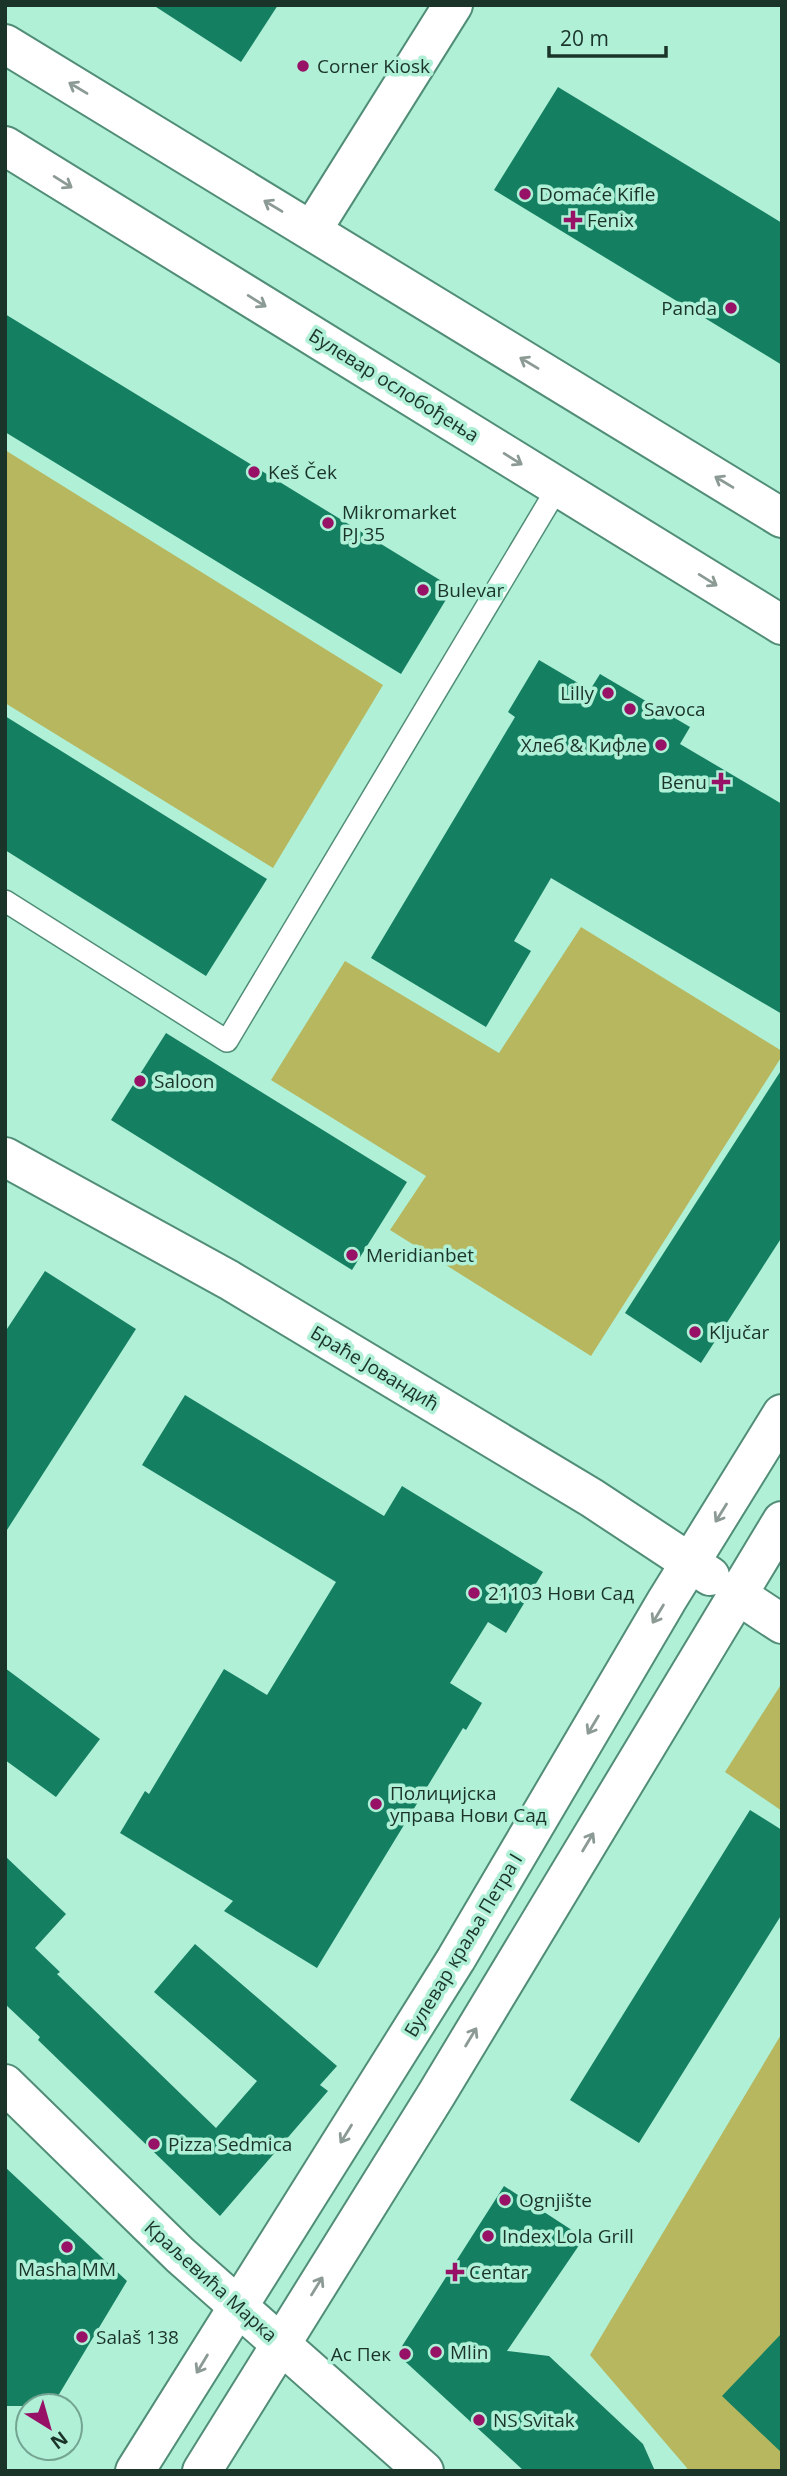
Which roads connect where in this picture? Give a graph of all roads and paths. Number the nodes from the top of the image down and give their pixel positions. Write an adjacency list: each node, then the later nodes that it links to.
1 (453, 5): 4 (street)
2 (5, 44): 4 (street, one-way to 2)
3 (5, 146): 5 (street, Булевар ослобођења, one-way to 5)
4 (312, 230): 6 (street, one-way to 4)
5 (558, 487): 7 (street, Булевар ослобођења, one-way to 7); 8 (lane)
6 (782, 518)
7 (782, 625)
8 (5, 901)
9 (5, 1157): 12 (street, Браће Јовандић)
10 (782, 1414): 12 (street, Булевар краља Петра I, one-way to 12)
11 (782, 1521): 13 (street)
12 (690, 1563): 13 (street, Браће Јовандић); 16 (street, Булевар краља Петра I, one-way to 16)
13 (735, 1593): 14 (street, Браће Јовандић); 17 (street, one-way to 13)
14 (782, 1624)
15 (5, 2084): 16 (street, Краљевића Марка)
16 (238, 2307): 17 (street, Краљевића Марка); 18 (street, Булевар краља Петра I, one-way to 18)
17 (281, 2344): 19 (street); 20 (street, Краљевића Марка)
18 (135, 2471)
19 (202, 2471)
20 (424, 2471)

